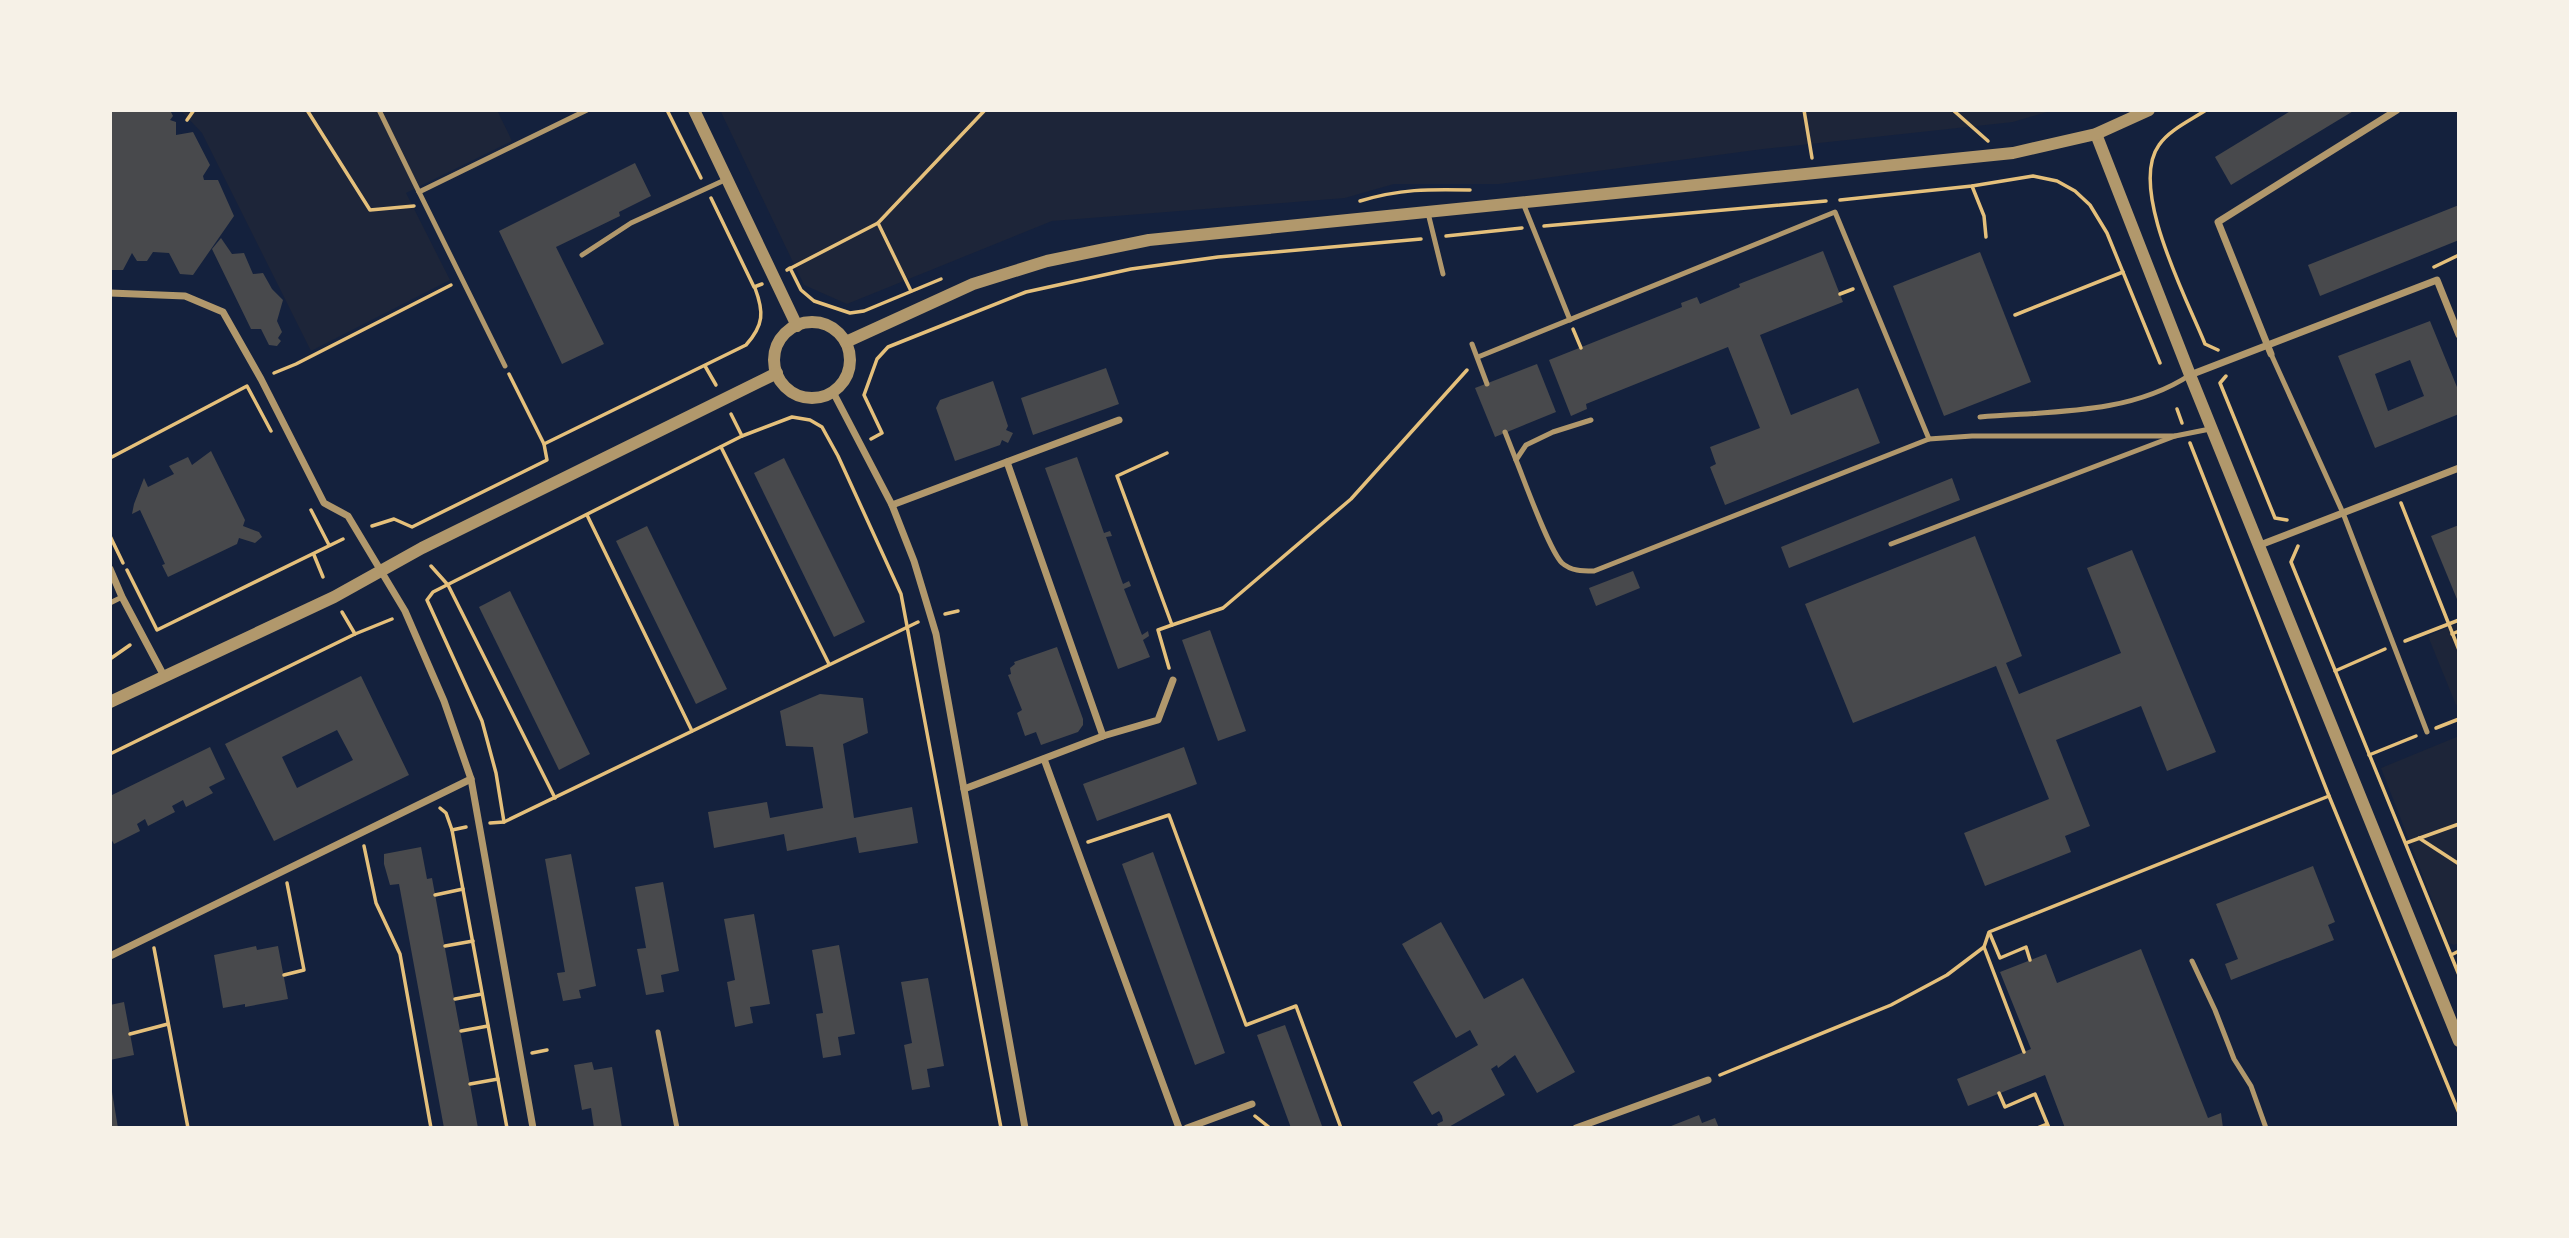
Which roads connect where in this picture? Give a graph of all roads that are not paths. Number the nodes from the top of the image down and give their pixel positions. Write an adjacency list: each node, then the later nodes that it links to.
1 (379, 110): 8 (lane)
2 (587, 110): 8 (lane)
3 (694, 110): 7 (street)
4 (2149, 110): 6 (street)
5 (2397, 110): 19 (street)
6 (2096, 134): 9 (street); 24 (street)
7 (727, 179): 11 (lane); 15 (street)
8 (419, 192): 22 (lane)
9 (1523, 202): 10 (street); 14 (lane)
10 (1428, 212): 12 (lane); 17 (street)
11 (582, 255)
12 (1443, 274)
13 (110, 293): 42 (street)
14 (1570, 320): 21 (lane); 33 (lane)
15 (797, 326): 17 (street); 23 (street)
16 (2459, 335): 19 (street)
17 (846, 342): 26 (street)
18 (1472, 344): 21 (lane)
19 (2267, 344): 20 (street); 24 (street)
20 (2272, 354): 38 (lane)
21 (1478, 357): 25 (lane)
22 (505, 366)
23 (777, 373): 26 (street); 42 (street)
24 (2190, 375): 27 (lane); 30 (street)
25 (1487, 384)
26 (833, 392): 37 (street)
27 (1980, 417)
28 (1591, 419): 34 (lane)
29 (1119, 420): 35 (street)
30 (2213, 429): 32 (lane); 40 (street)
31 (1506, 432): 34 (lane)
32 (2175, 436): 33 (lane); 39 (lane)
33 (1928, 439): 34 (lane)
34 (1516, 460)
35 (1007, 462): 37 (street); 49 (street)
36 (2459, 468): 38 (street)
37 (892, 505): 52 (street)
38 (2343, 513): 40 (street); 48 (lane)
39 (1891, 544)
40 (2260, 545): 56 (street)
41 (110, 569): 43 (street)
42 (380, 570): 45 (street); 51 (street)
43 (122, 597): 44 (lane); 45 (street)
44 (110, 603)
45 (164, 676): 47 (street)
46 (1172, 680): 49 (street)
47 (110, 702)
48 (2427, 732)
49 (1103, 736): 50 (street)
50 (1044, 759): 52 (street); 62 (street)
51 (471, 779): 53 (street); 59 (street)
52 (964, 789): 61 (street)
53 (110, 956)
54 (2192, 961): 65 (lane)
55 (659, 1032): 60 (lane)
56 (2459, 1041)
57 (1708, 1080): 64 (street)
58 (1252, 1104): 63 (street)
59 (533, 1128)
60 (677, 1128)
61 (1025, 1128)
62 (1179, 1128)
63 (1187, 1128)
64 (1576, 1128)
65 (2266, 1128)

